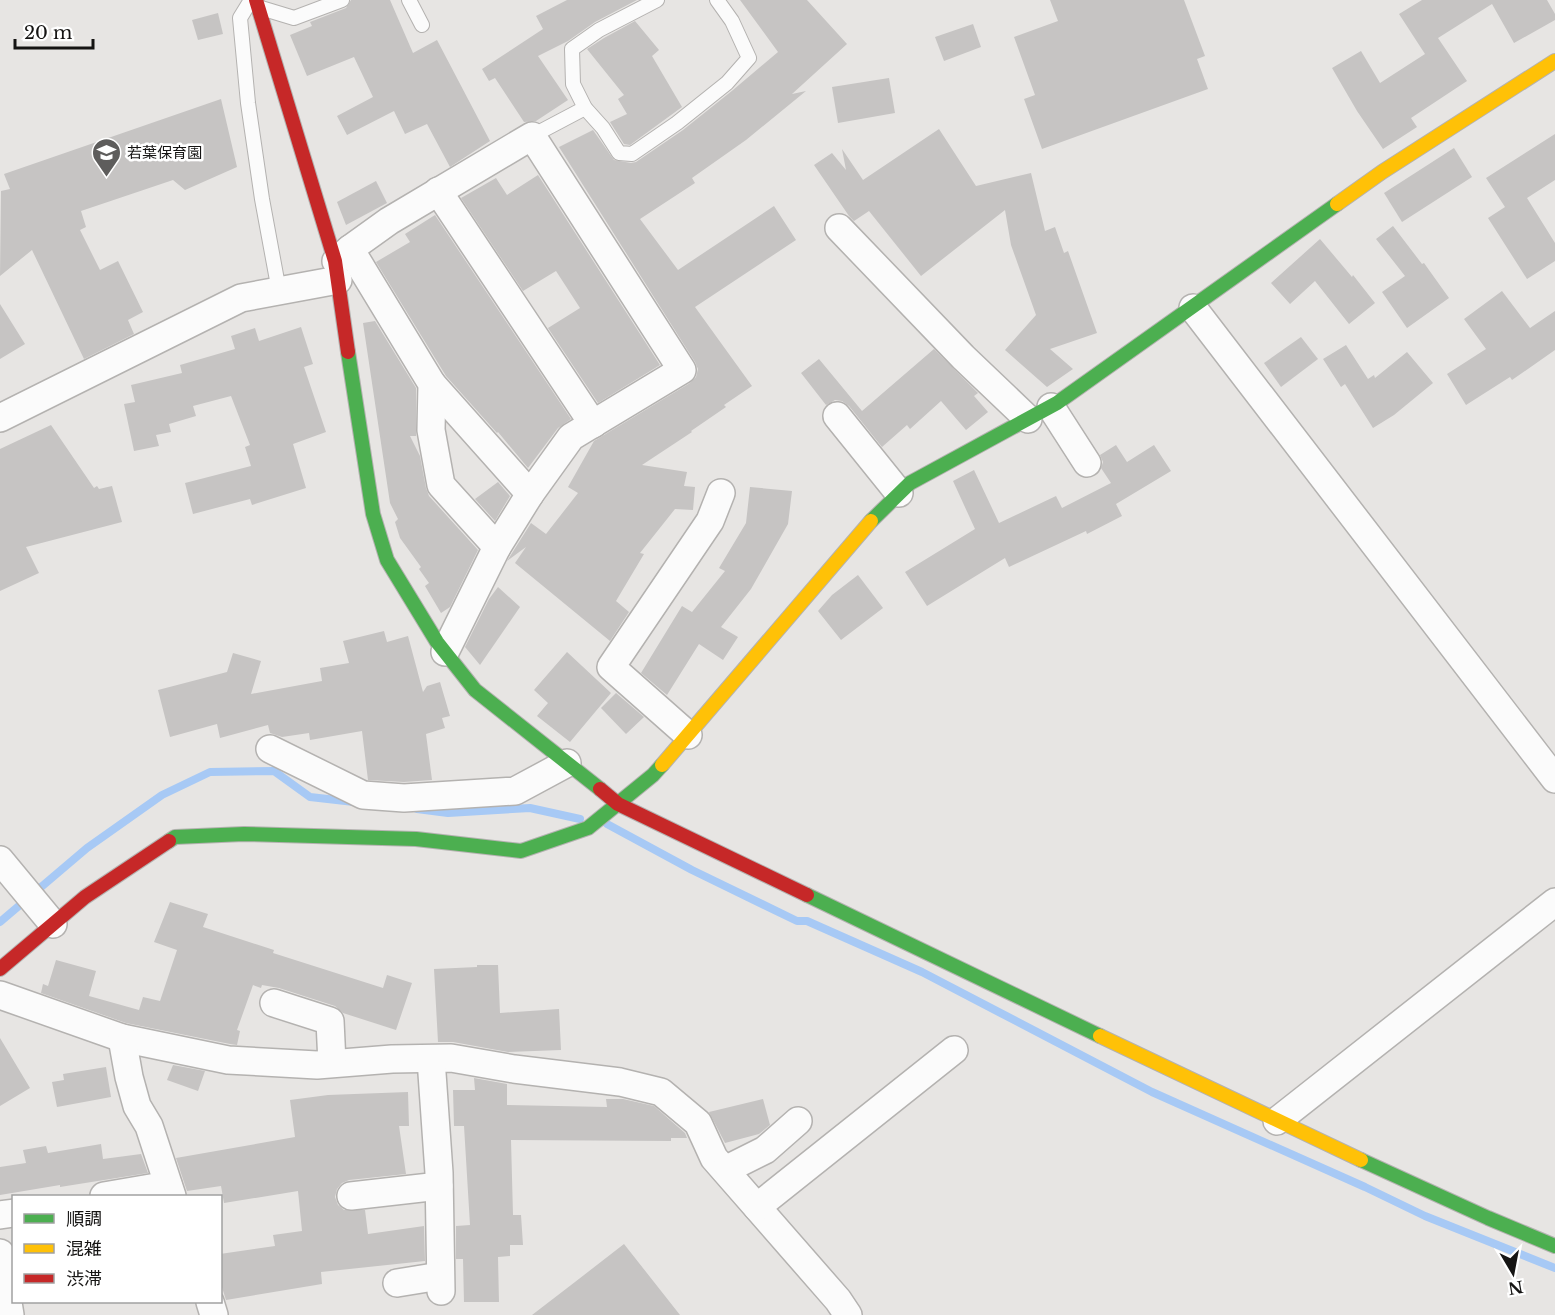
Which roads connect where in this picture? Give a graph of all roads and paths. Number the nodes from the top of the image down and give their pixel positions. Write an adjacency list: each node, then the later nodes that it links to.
1 (342, 0): 5 (lane)
2 (409, 0): 6 (lane)
3 (657, 0): 8 (lane)
4 (717, 0): 8 (lane)
5 (255, 3): 13 (street); 14 (lane)
6 (422, 25)
7 (1555, 61): 15 (street)
8 (585, 108): 9 (lane)
9 (532, 136): 10 (street); 20 (street)
10 (438, 191): 13 (street); 20 (street)
11 (839, 228): 17 (street)
12 (874, 239): 17 (street)
13 (341, 264): 14 (street); 16 (street); 26 (street)
14 (279, 291): 19 (street)
15 (1192, 308): 17 (street); 30 (street)
16 (432, 384): 24 (street); 25 (street)
17 (1039, 413): 21 (street); 23 (street)
18 (837, 416): 23 (street)
19 (0, 418)
20 (593, 424): 24 (street)
21 (1087, 463)
22 (721, 493): 27 (street)
23 (899, 493): 27 (street)
24 (530, 494): 25 (street)
25 (497, 548): 26 (street)
26 (445, 652): 29 (street)
27 (688, 735): 31 (street)
28 (270, 749): 29 (street)
29 (567, 763): 31 (street)
30 (1555, 779)
31 (618, 804): 34 (street); 43 (street)
32 (0, 860): 34 (street)
33 (1555, 902): 43 (street)
34 (53, 924): 35 (street)
35 (0, 969)
36 (0, 995): 38 (street)
37 (274, 1003): 41 (street)
38 (122, 1038): 41 (street); 46 (street)
39 (954, 1050): 49 (street)
40 (431, 1059): 41 (street); 44 (street); 45 (street)
41 (332, 1063)
42 (798, 1121): 44 (street)
43 (1277, 1121): 50 (street)
44 (724, 1170): 49 (street)
45 (440, 1186): 48 (street); 52 (street)
46 (170, 1191): 47 (street)
47 (126, 1195)
48 (351, 1196)
49 (757, 1207): 54 (street)
50 (1555, 1246)
51 (0, 1253): 53 (street)
52 (398, 1283)
53 (10, 1315)
54 (848, 1315)

